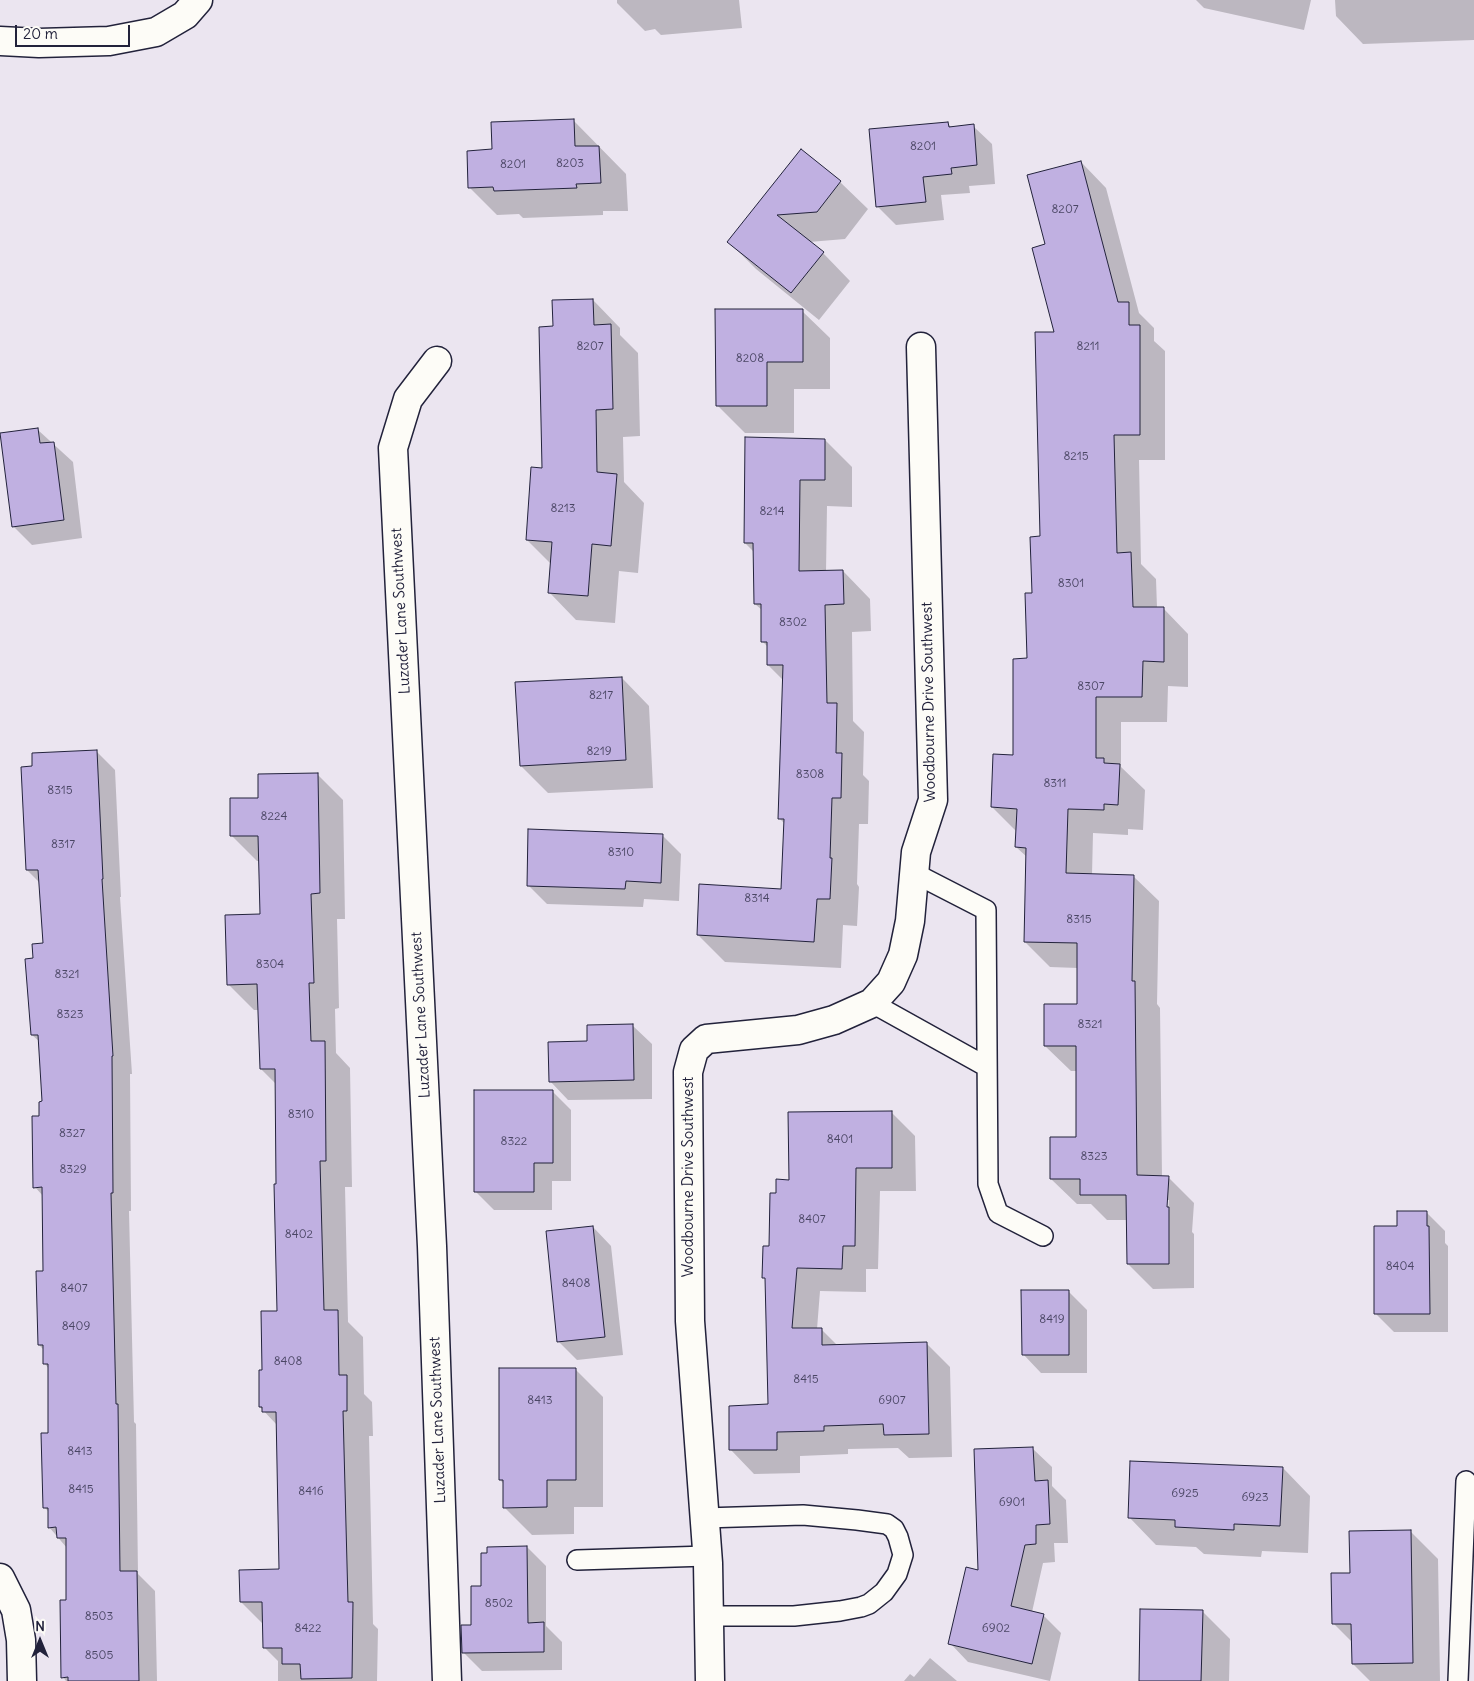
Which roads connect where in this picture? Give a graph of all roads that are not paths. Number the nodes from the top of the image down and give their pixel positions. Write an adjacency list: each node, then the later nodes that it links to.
1 (198, 0): 2 (street)
2 (0, 40)
3 (921, 347): 5 (street, Woodbourne Drive Southwest)
4 (437, 361): 16 (street, Luzader Lane Southwest)
5 (914, 874): 6 (street, Woodbourne Drive Southwest); 7 (lane)
6 (872, 1003): 7 (lane); 10 (street, Woodbourne Drive Southwest)
7 (987, 1067): 8 (lane)
8 (1044, 1236)
9 (1466, 1481): 18 (lane)
10 (704, 1518): 11 (street, Woodbourne Drive Southwest); 14 (lane)
11 (707, 1556): 12 (lane); 14 (street, Woodbourne Drive Southwest)
12 (577, 1560)
13 (0, 1578): 15 (street)
14 (708, 1616): 17 (street, Woodbourne Drive Southwest)
15 (22, 1681)
16 (447, 1681)
17 (710, 1681)
18 (1458, 1681)

